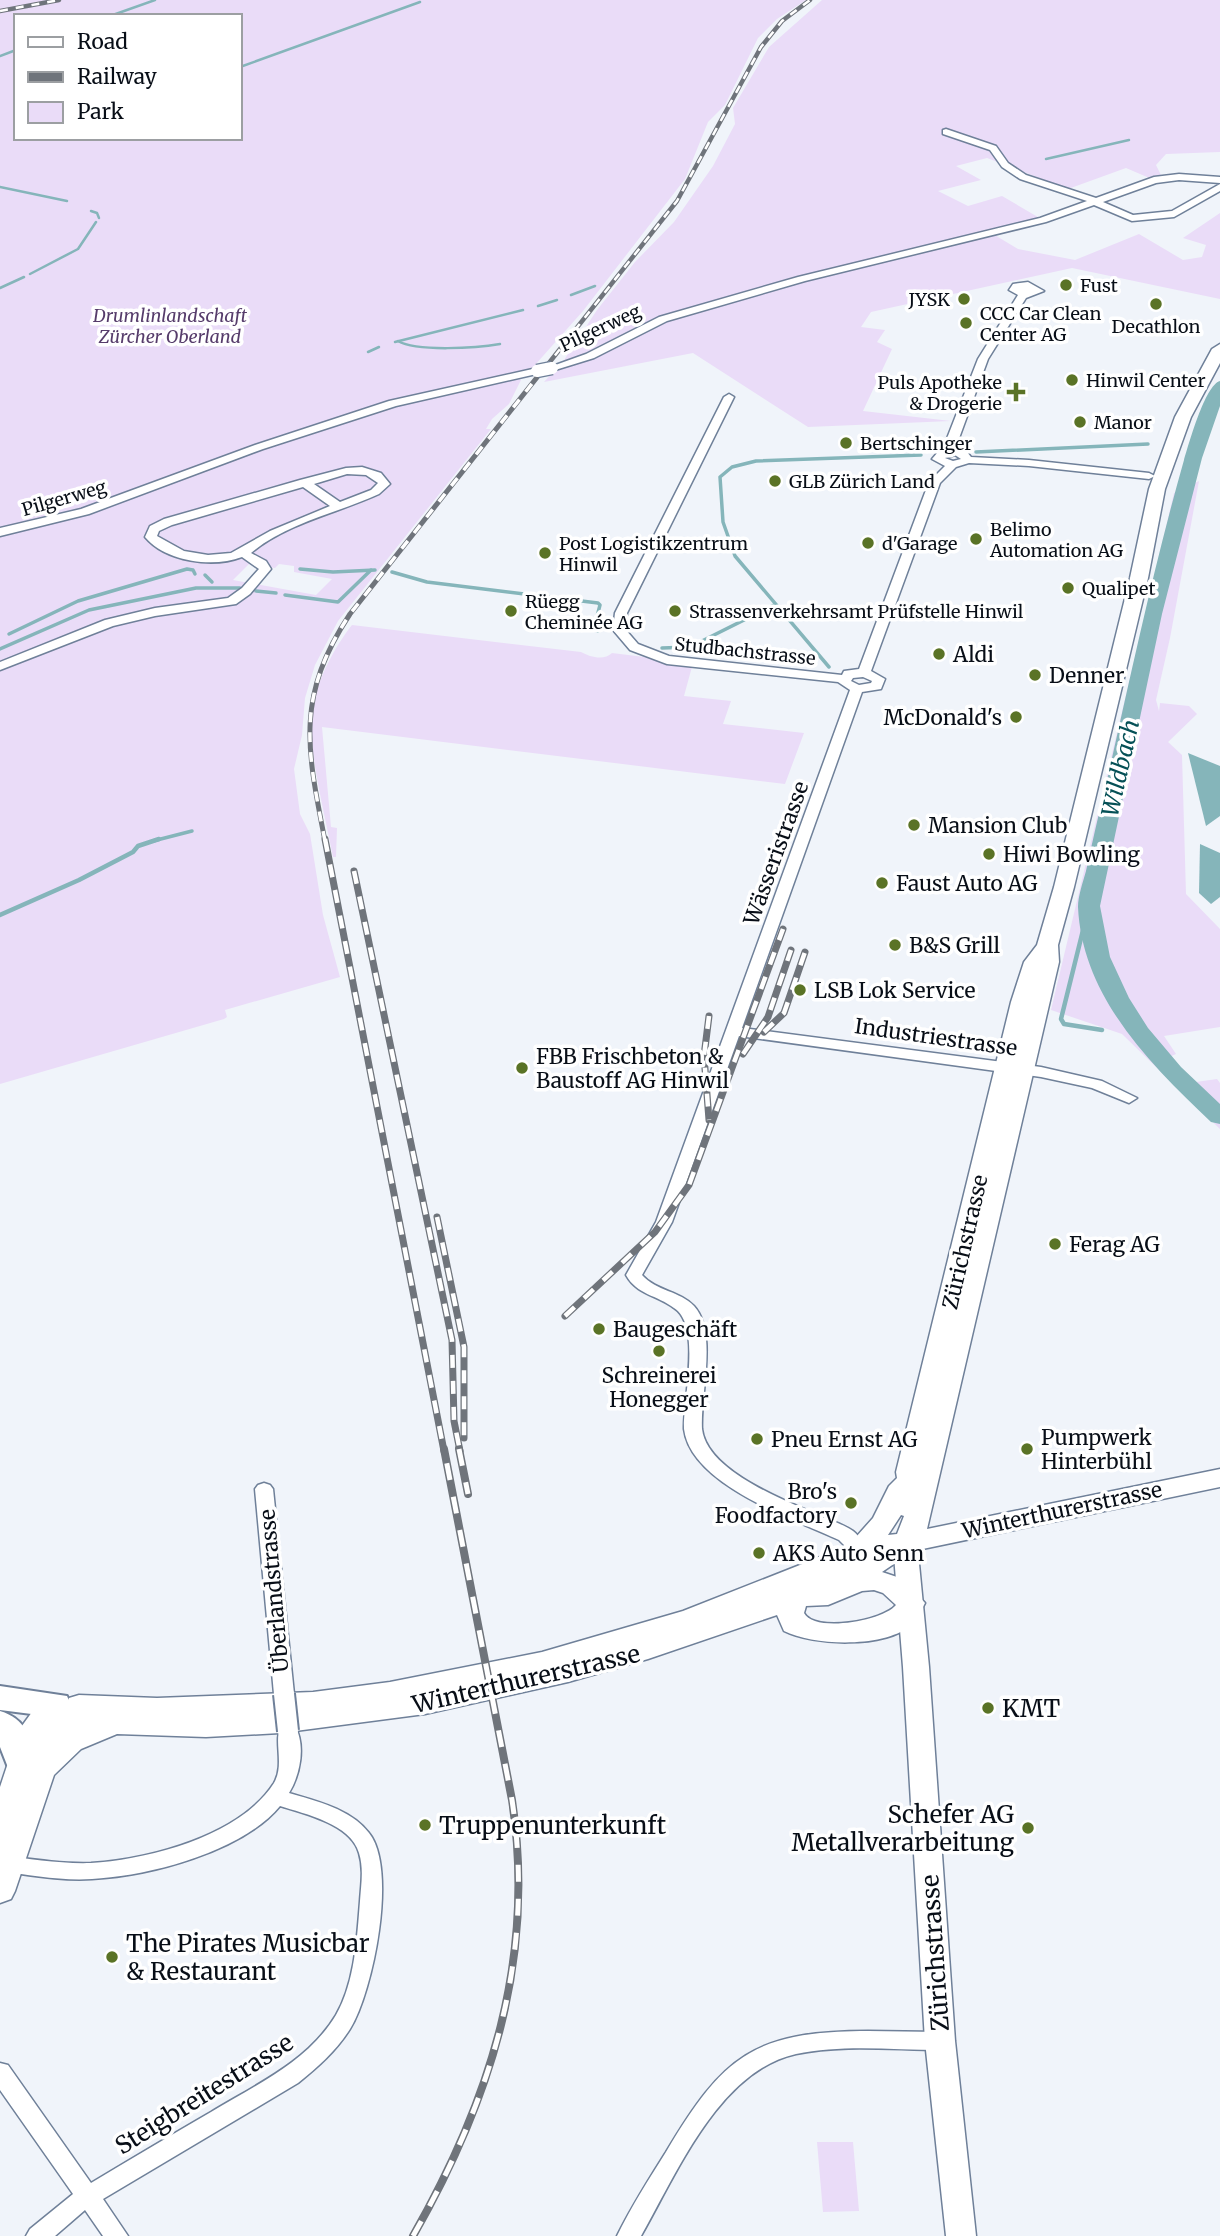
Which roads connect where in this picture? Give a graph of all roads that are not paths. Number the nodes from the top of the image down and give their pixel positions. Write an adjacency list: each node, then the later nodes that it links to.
1 (946, 132): 3 (street)
2 (1219, 181): 3 (street, Pilgerweg); 3 (street)
3 (1094, 202): 12 (street, Pilgerweg, bridge)
4 (1023, 295): 8 (street)
5 (1220, 332): 6 (main road, Zürichstrasse)
6 (1212, 353): 9 (main road, Zürichstrasse)
7 (729, 397): 16 (street, Studbachstrasse)
8 (953, 459): 9 (street); 15 (street)
9 (1155, 477): 19 (main road, Zürichstrasse)
10 (304, 482): 11 (street); 11 (street); 13 (street)
11 (339, 507): 13 (street)
12 (0, 532)
13 (243, 553): 14 (street)
14 (0, 666)
15 (864, 673): 16 (street); 17 (street)
16 (844, 679): 17 (street)
17 (857, 689): 18 (street, Wässeristrasse)
18 (734, 1031): 19 (street, Industriestrasse); 27 (street, Wässeristrasse)
19 (1015, 1068): 20 (street, Industriestrasse); 21 (main road, Zürichstrasse); 24 (main road, Zürichstrasse)
20 (1129, 1098)
21 (909, 1472): 26 (main road, Zürichstrasse); 27 (main road)
22 (1220, 1478): 25 (main road, Winterthurerstrasse)
23 (264, 1489): 36 (street, Überlandstrasse, bridge)
24 (922, 1496): 25 (main road); 26 (main road, Zürichstrasse)
25 (1053, 1510): 26 (main road, Winterthurerstrasse)
26 (905, 1543): 27 (main road, Winterthurerstrasse); 28 (main road, Winterthurerstrasse); 29 (street, Zürichstrasse)
27 (854, 1554): 31 (main road, Winterthurerstrasse)
28 (796, 1597): 29 (main road); 29 (main road); 34 (main road, Winterthurerstrasse)
29 (911, 1603): 39 (street, Zürichstrasse)
30 (0, 1698): 31 (highway)
31 (50, 1714): 32 (highway); 34 (main road, Winterthurerstrasse); 35 (main road)
32 (0, 1715)
33 (0, 1723): 35 (highway)
34 (126, 1726): 35 (main road)
35 (31, 1767): 37 (main road); 38 (main road)
36 (276, 1797): 38 (street); 41 (street, Steigbreitestrasse)
37 (0, 1836)
38 (4, 1873)
39 (940, 2041): 44 (street); 45 (street, Zürichstrasse)
40 (0, 2072): 41 (street)
41 (88, 2196): 42 (street, Steigbreitestrasse); 43 (street)
42 (38, 2236)
43 (116, 2236)
44 (629, 2236)
45 (961, 2236)

